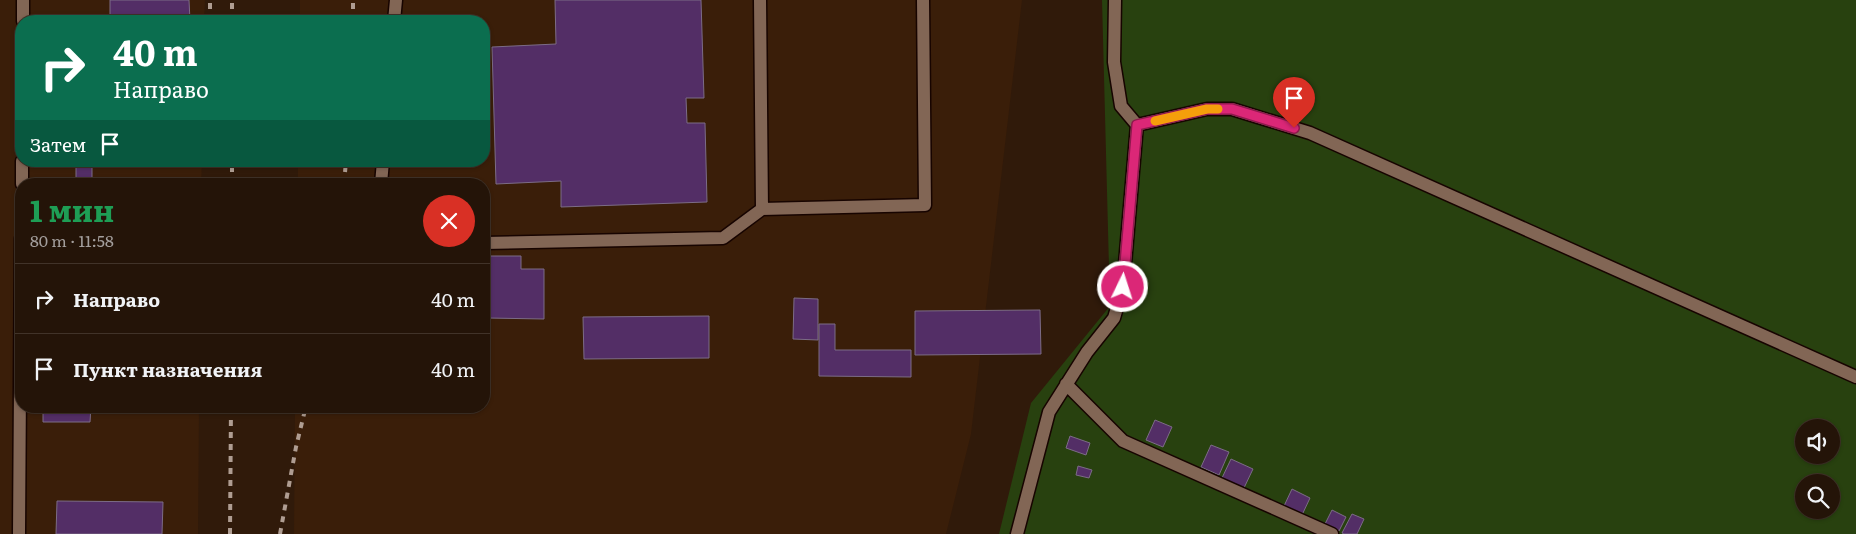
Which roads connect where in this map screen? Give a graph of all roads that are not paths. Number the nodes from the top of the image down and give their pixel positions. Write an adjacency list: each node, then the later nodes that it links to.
1 (23, 0): 6 (street)
2 (396, 0): 7 (street)
3 (760, 0): 9 (street)
4 (923, 0): 9 (street)
5 (1115, 0): 8 (street)
6 (22, 15)
7 (395, 15)
8 (1137, 125): 11 (street); 12 (street)
9 (762, 209): 10 (street)
10 (490, 243)
11 (1856, 377)
12 (1066, 384): 15 (street); 16 (street)
13 (20, 413): 14 (street)
14 (19, 534)
15 (1017, 534)
16 (1332, 534)

